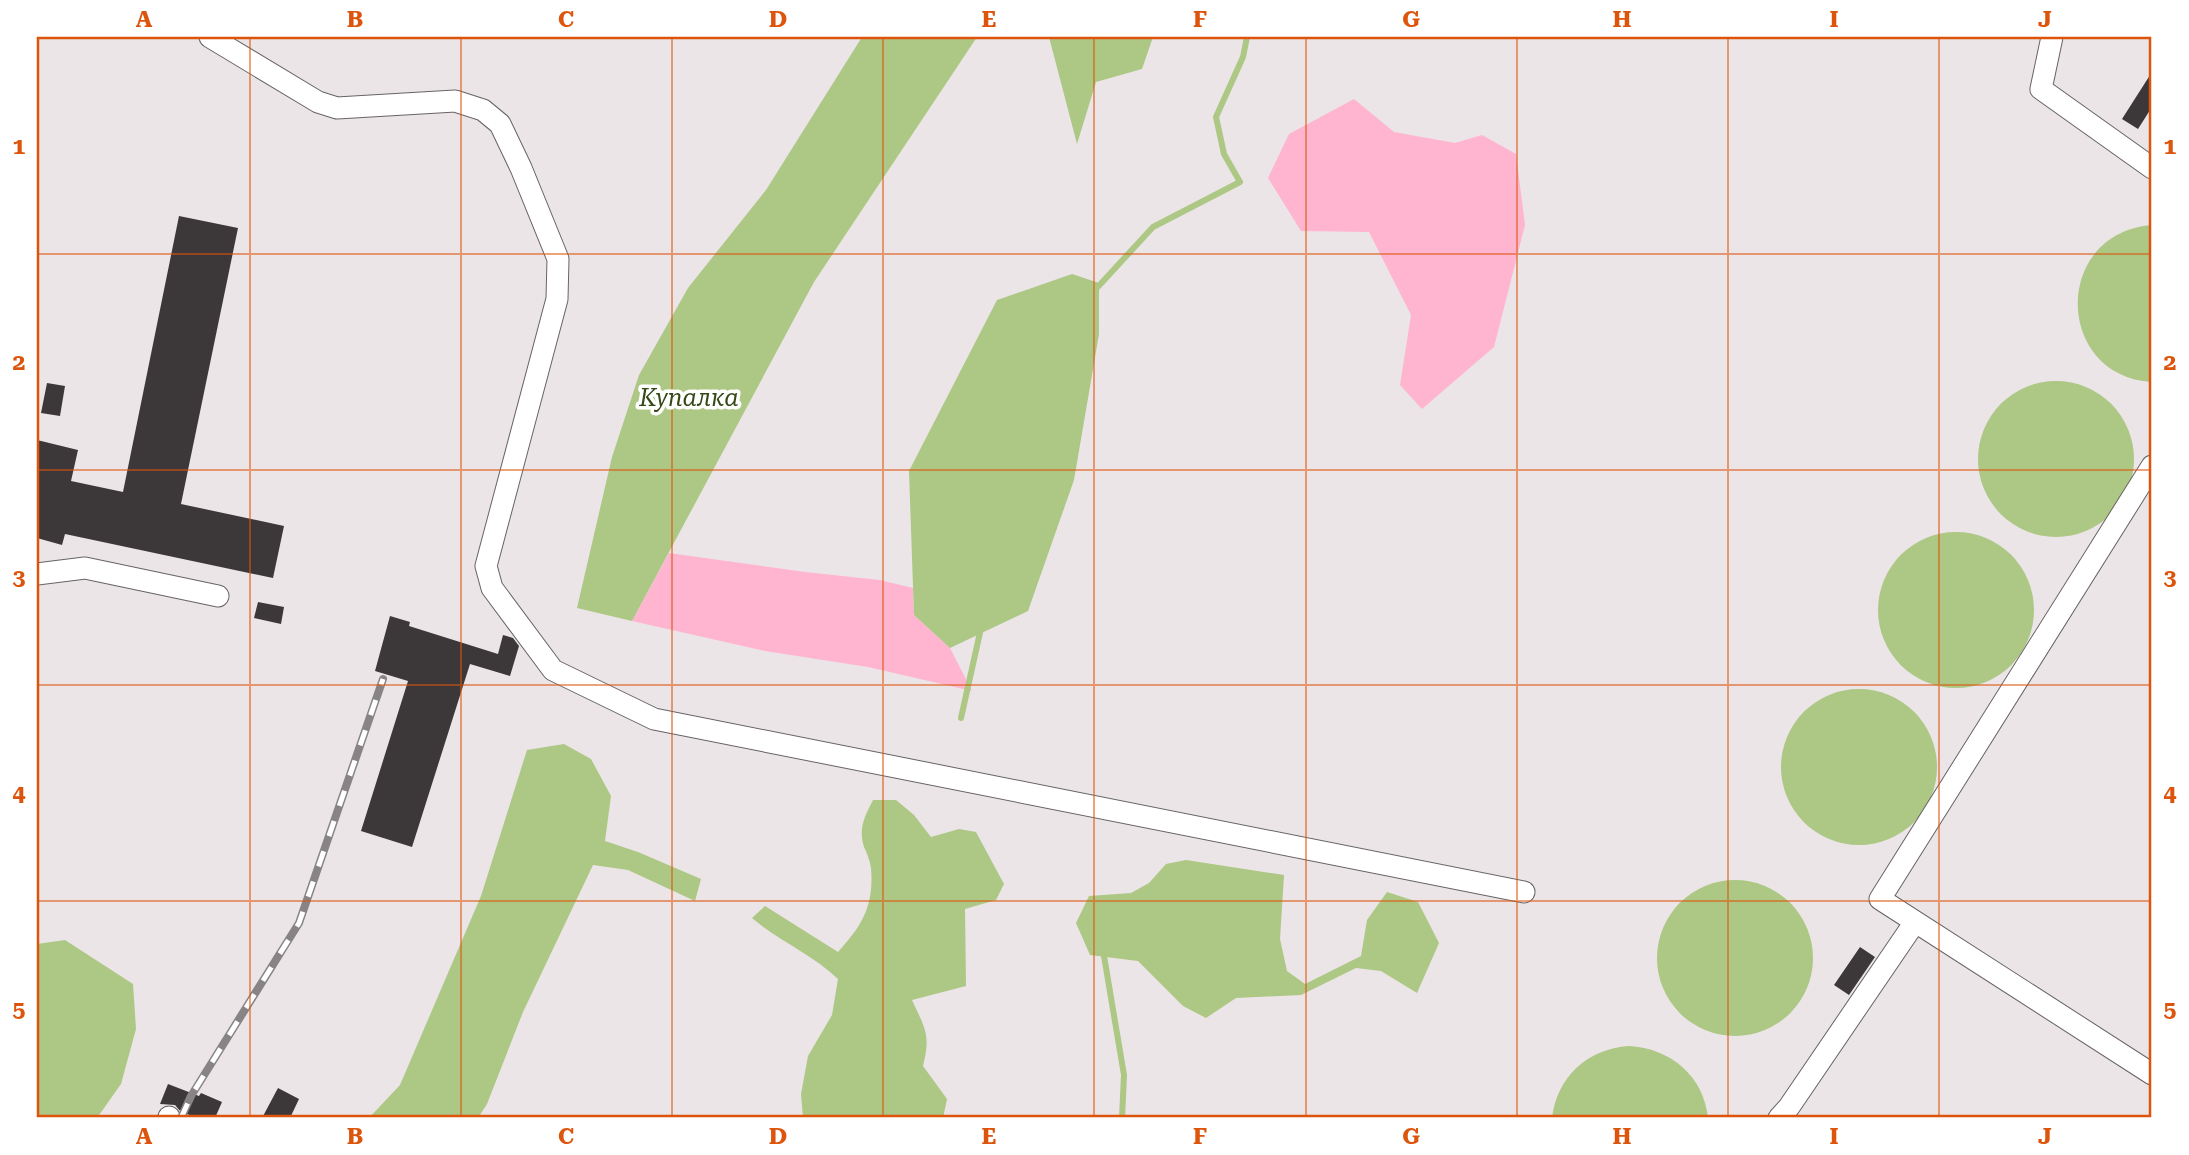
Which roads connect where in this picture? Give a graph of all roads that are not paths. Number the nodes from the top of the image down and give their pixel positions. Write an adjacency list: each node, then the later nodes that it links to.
1 (210, 37): 7 (street)
2 (2052, 37): 3 (street)
3 (2152, 168)
4 (2152, 466): 8 (street)
5 (37, 574): 6 (street)
6 (218, 596)
7 (1524, 892)
8 (1915, 922): 9 (street); 10 (street)
9 (2152, 1074)
10 (1779, 1118)

